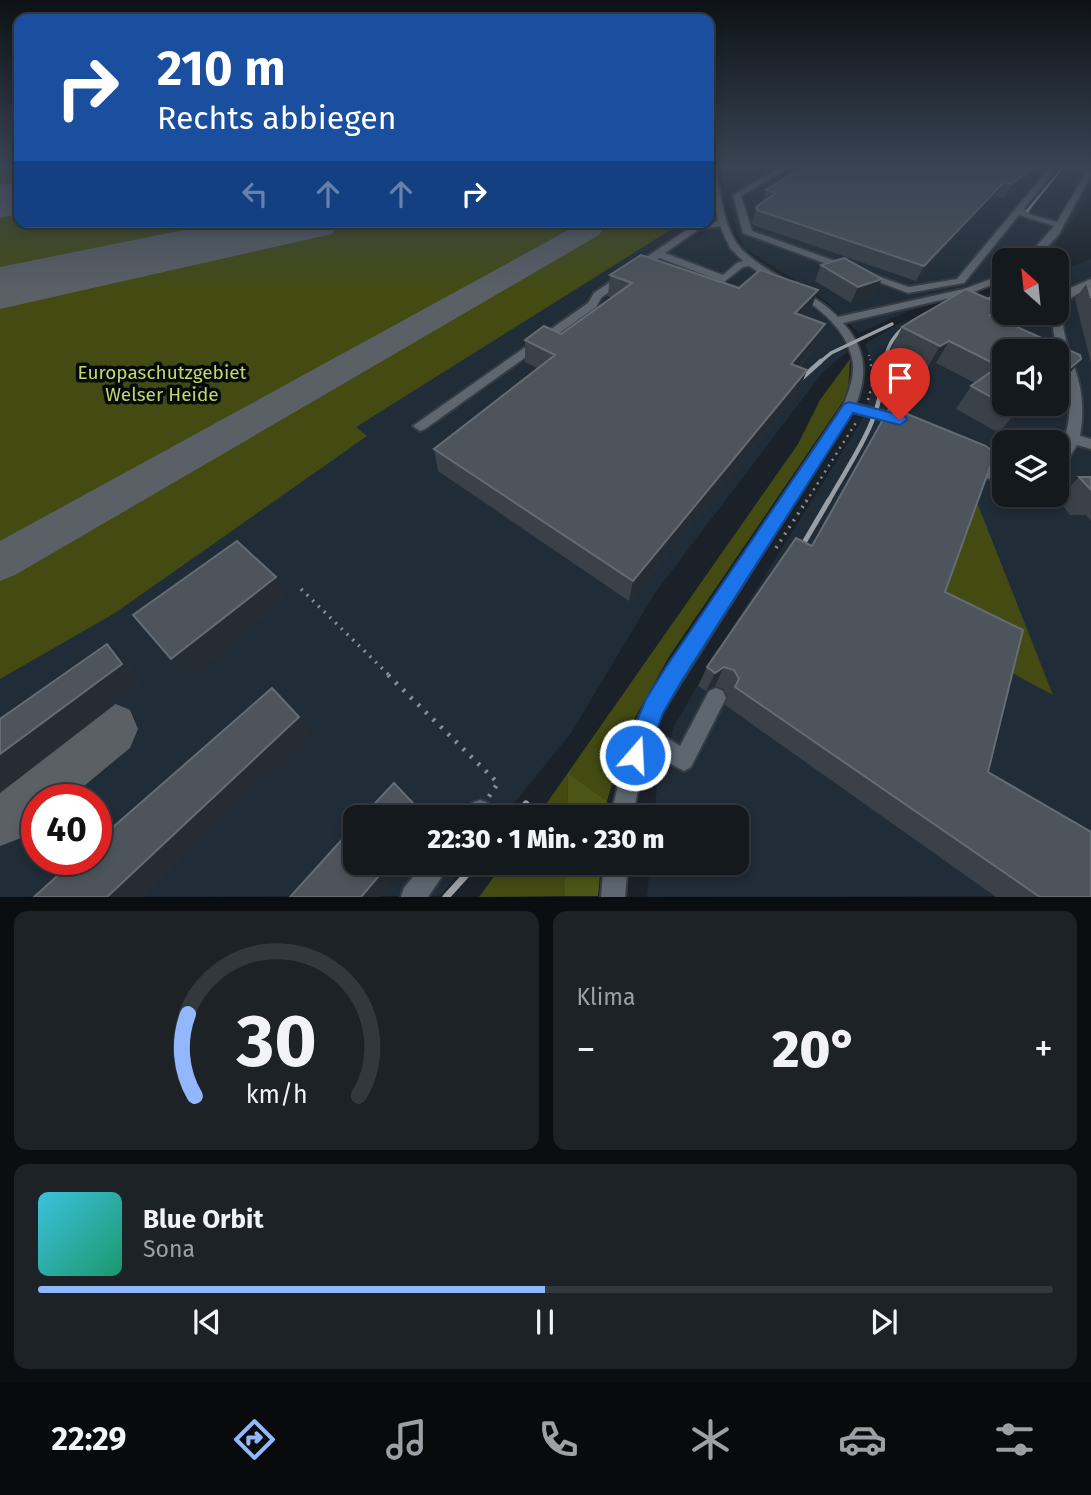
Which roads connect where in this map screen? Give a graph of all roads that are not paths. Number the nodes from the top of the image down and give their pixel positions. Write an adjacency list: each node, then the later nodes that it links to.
1 (721, 208): 6 (street)
2 (741, 208): 3 (street)
3 (1020, 208)
4 (1069, 208): 8 (street)
5 (1027, 211): 8 (street)
6 (724, 223): 7 (street); 12 (street)
7 (714, 225)
8 (1059, 225): 10 (street)
9 (695, 228): 11 (street)
10 (1040, 248)
11 (658, 254): 12 (street); 18 (street)
12 (752, 262): 15 (street)
13 (992, 281): 15 (street)
14 (1091, 282): 19 (street)
15 (828, 317): 16 (street)
16 (856, 410): 17 (street); 25 (street)
17 (917, 424)
18 (420, 426)
19 (1074, 439): 20 (street); 21 (street)
20 (1091, 444)
21 (1069, 447)
22 (964, 452): 23 (street)
23 (992, 474)
24 (716, 698): 25 (street)
25 (642, 732): 26 (street)
26 (623, 805)
27 (430, 875): 29 (street)
28 (615, 875): 30 (street)
29 (413, 897)
30 (613, 897)

